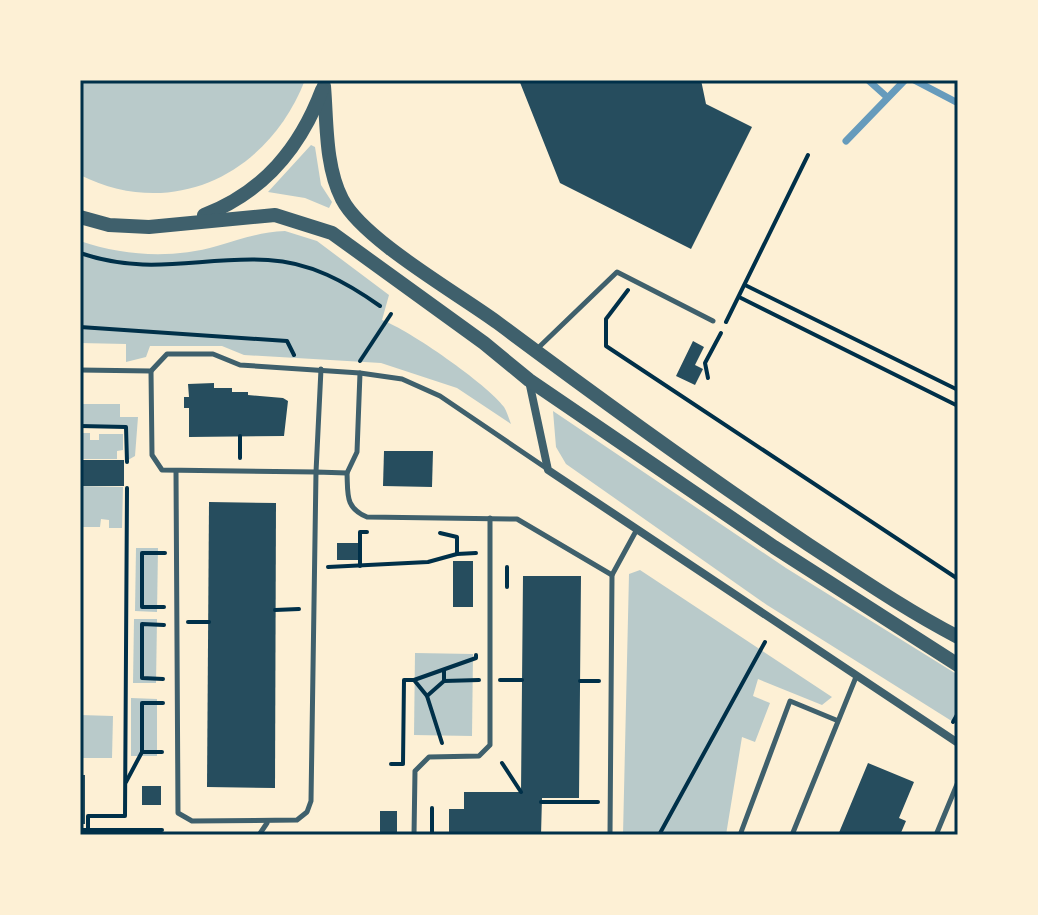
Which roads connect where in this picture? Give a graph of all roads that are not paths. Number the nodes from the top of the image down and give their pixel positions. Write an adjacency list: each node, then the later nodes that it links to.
1 (324, 83): 3 (street); 5 (street)
2 (80, 217): 3 (street)
3 (188, 221): 10 (street)
4 (713, 321): 5 (lane)
5 (534, 353): 18 (street)
6 (321, 369): 8 (lane); 9 (lane); 13 (lane)
7 (80, 370): 8 (lane)
8 (151, 371): 12 (lane)
9 (360, 373): 11 (lane); 14 (lane)
10 (529, 380): 11 (street); 19 (street)
11 (548, 470): 16 (street)
12 (176, 471): 13 (lane); 24 (lane)
13 (316, 472): 14 (lane); 24 (lane)
14 (347, 473): 15 (lane)
15 (490, 518): 17 (lane); 26 (lane)
16 (636, 531): 17 (lane); 20 (street)
17 (612, 575): 27 (lane)
18 (958, 637)
19 (958, 665)
20 (856, 677): 21 (lane); 22 (street)
21 (836, 720): 28 (lane); 29 (lane)
22 (958, 743)
23 (958, 782): 30 (lane)
24 (268, 822): 25 (lane)
25 (259, 835)
26 (414, 835)
27 (610, 835)
28 (740, 835)
29 (792, 835)
30 (936, 835)

